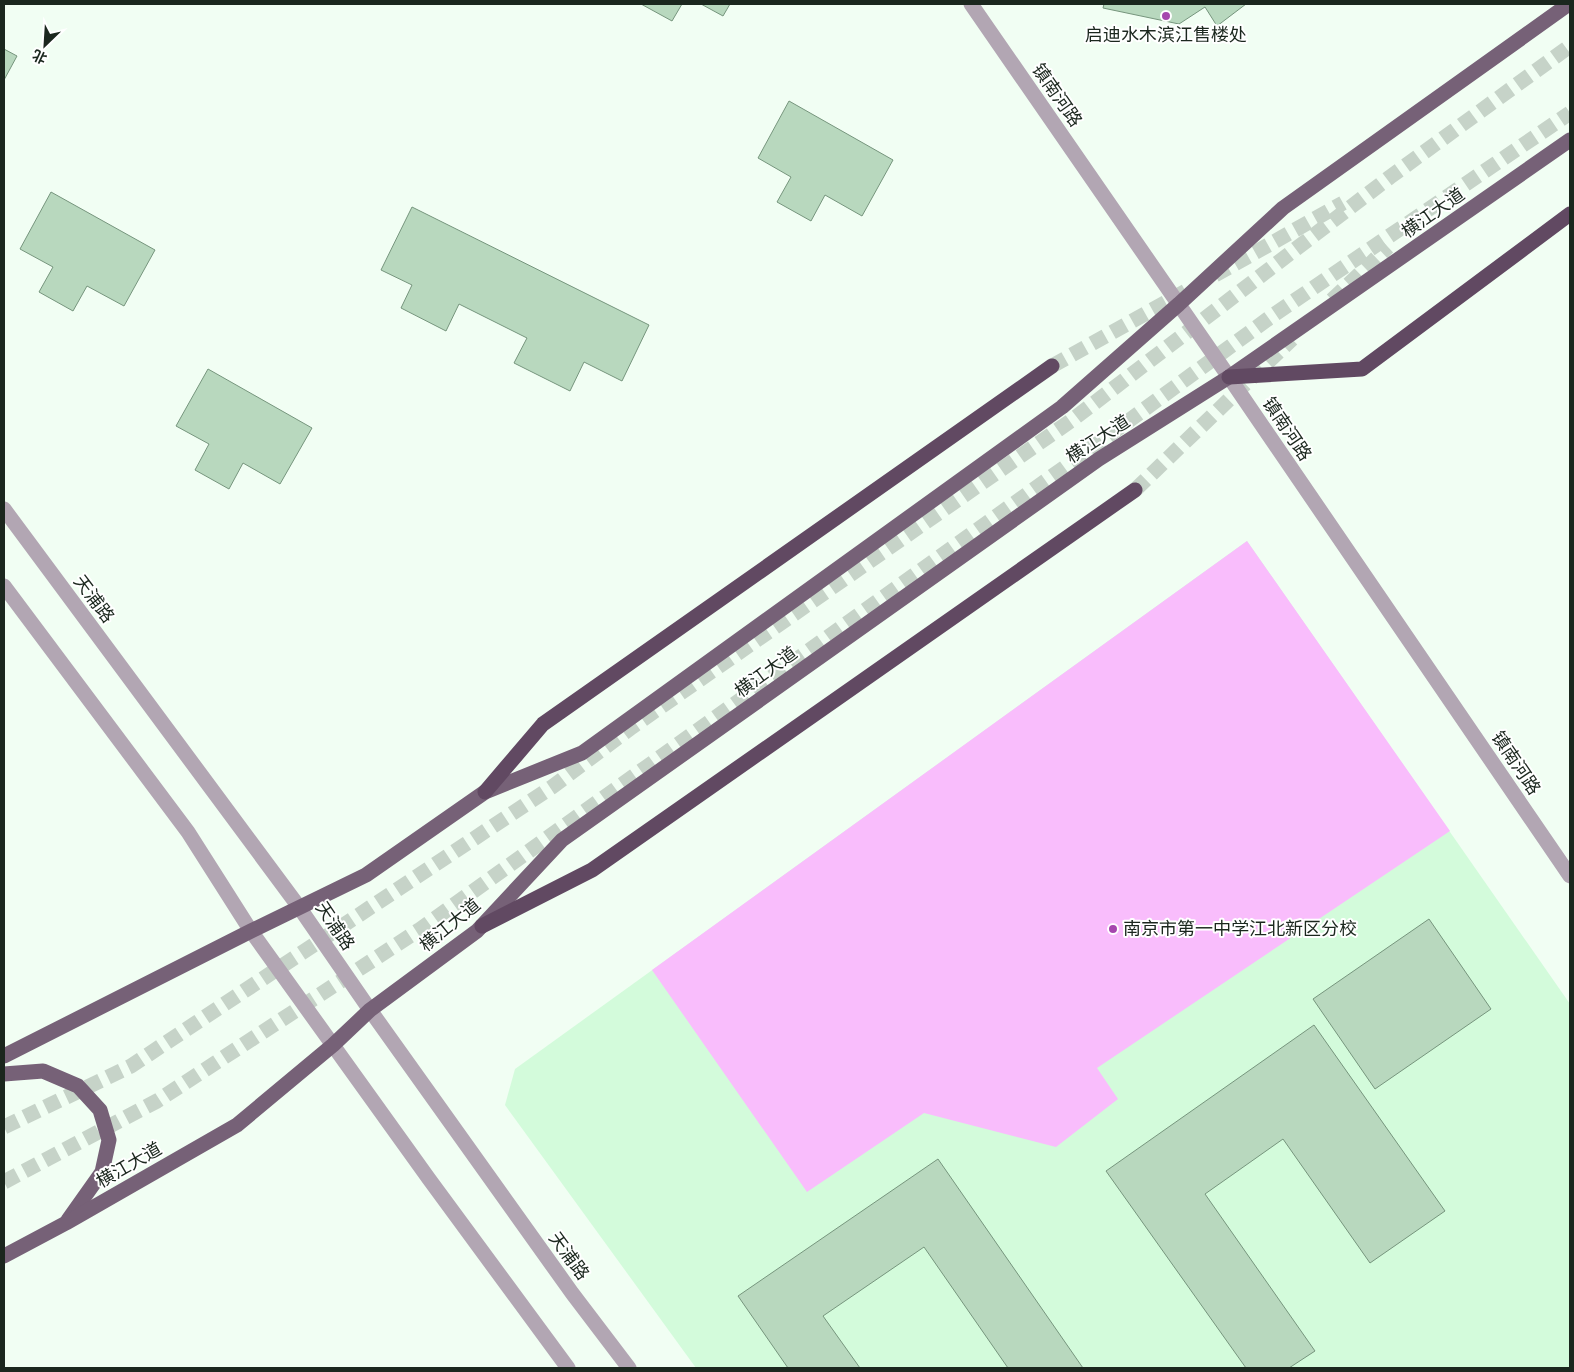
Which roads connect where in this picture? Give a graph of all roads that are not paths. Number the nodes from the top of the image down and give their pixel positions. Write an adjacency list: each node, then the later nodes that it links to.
1 (971, 4): 5 (street, 镇南河路)
2 (1569, 4): 5 (main road)
3 (1570, 140): 7 (main road, 横江大道)
4 (1570, 214): 7 (highway)
5 (1179, 304): 7 (street, 镇南河路); 11 (main road)
6 (1052, 366): 11 (highway)
7 (1230, 377): 12 (street, 镇南河路); 14 (main road, 横江大道)
8 (1134, 490): 14 (highway)
9 (4, 509): 13 (street, 天浦路)
10 (4, 586): 15 (street)
11 (485, 792): 13 (main road)
12 (1570, 876)
13 (299, 907): 15 (main road); 16 (street, 天浦路)
14 (482, 926): 16 (main road, 横江大道)
15 (251, 932): 17 (street); 18 (main road)
16 (370, 1010): 17 (main road, 横江大道); 23 (street, 天浦路)
17 (333, 1045): 20 (main road, 横江大道); 22 (street)
18 (4, 1056)
19 (4, 1074): 20 (main road)
20 (66, 1223): 21 (main road, 横江大道)
21 (4, 1256)
22 (568, 1368)
23 (629, 1368)

